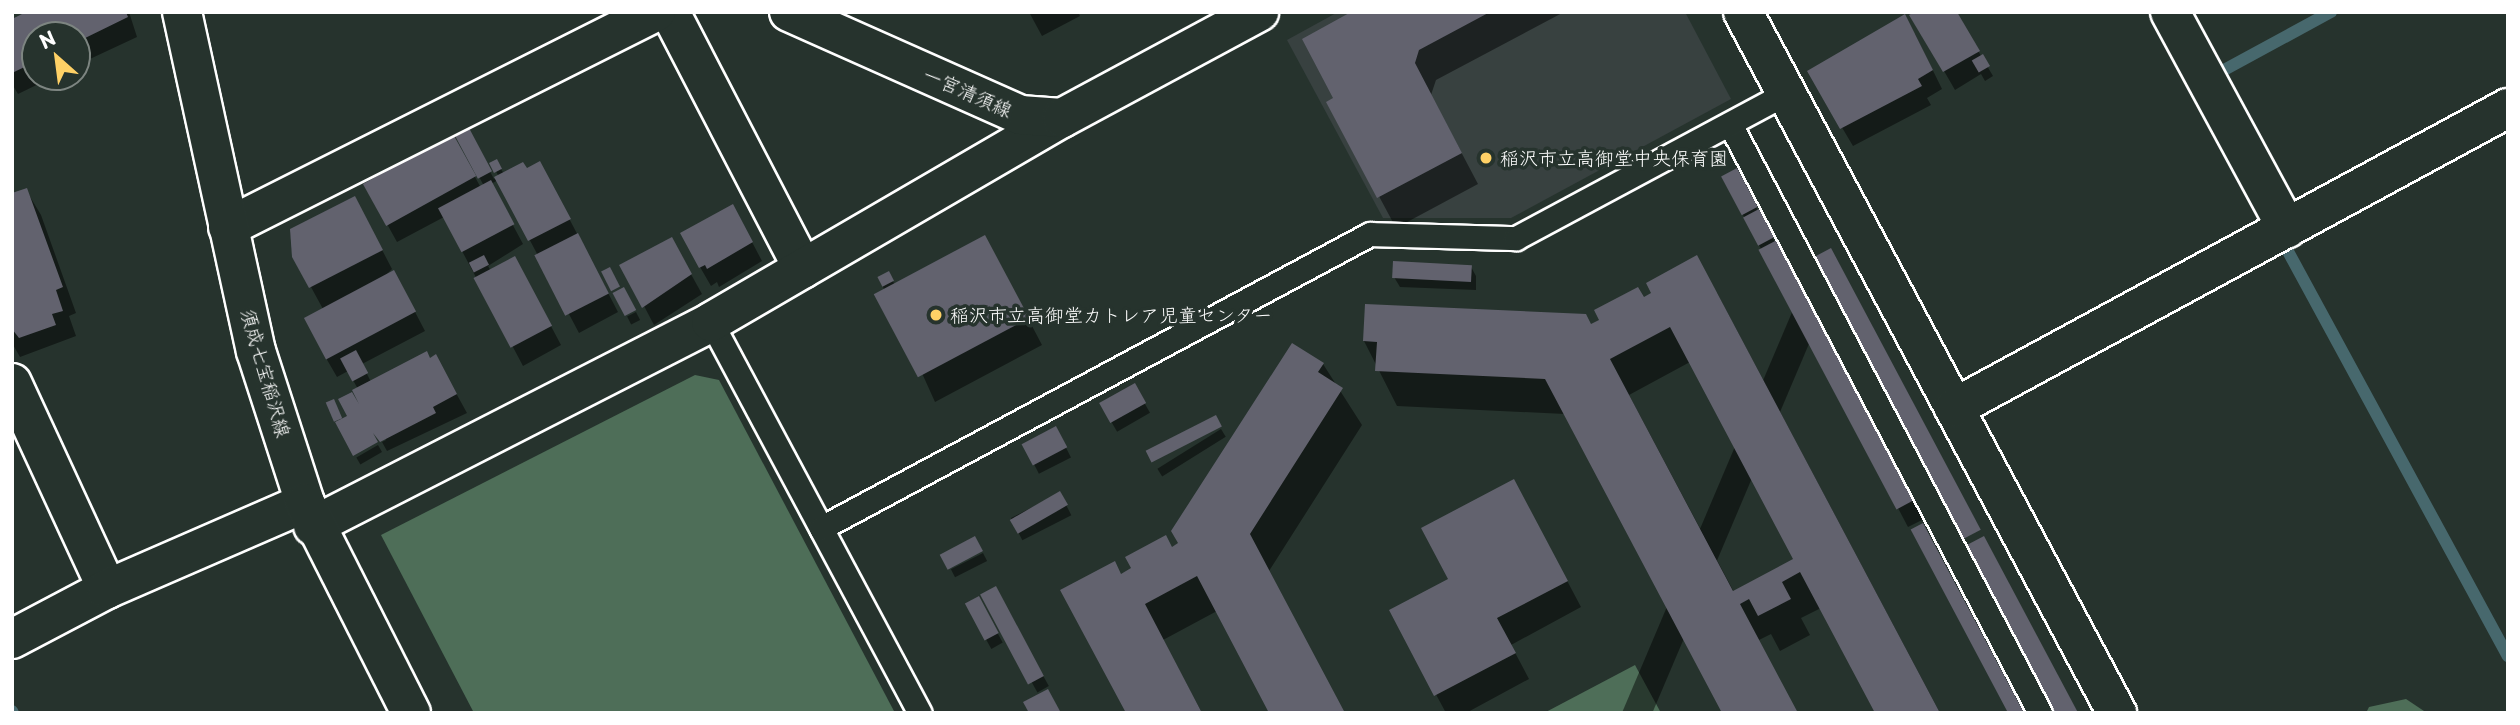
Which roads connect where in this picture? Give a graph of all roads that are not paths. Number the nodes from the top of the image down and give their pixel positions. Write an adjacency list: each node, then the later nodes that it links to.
1 (182, 12): 12 (street, 須成七宝稲沢線)
2 (656, 12): 12 (street)
3 (670, 12): 14 (street)
4 (789, 12): 10 (street, 一宮清須線)
5 (1259, 12): 10 (street)
6 (1742, 12): 8 (street)
7 (2171, 12): 13 (street)
8 (1786, 93): 11 (lane); 17 (street)
9 (2508, 108): 13 (street)
10 (1062, 118): 14 (street)
11 (1730, 124): 19 (lane); 24 (lane)
12 (228, 227): 18 (street, 須成七宝稲沢線)
13 (2287, 228): 17 (street)
14 (803, 269): 15 (street)
15 (711, 322): 18 (street); 19 (lane)
16 (12, 383): 20 (street)
17 (1954, 408): 25 (street)
18 (309, 514): 20 (street); 22 (street, 須成七宝稲沢線)
19 (821, 528): 23 (lane)
20 (107, 589): 21 (street)
21 (12, 639)
22 (411, 713)
23 (920, 713)
24 (2040, 713)
25 (2116, 713)

